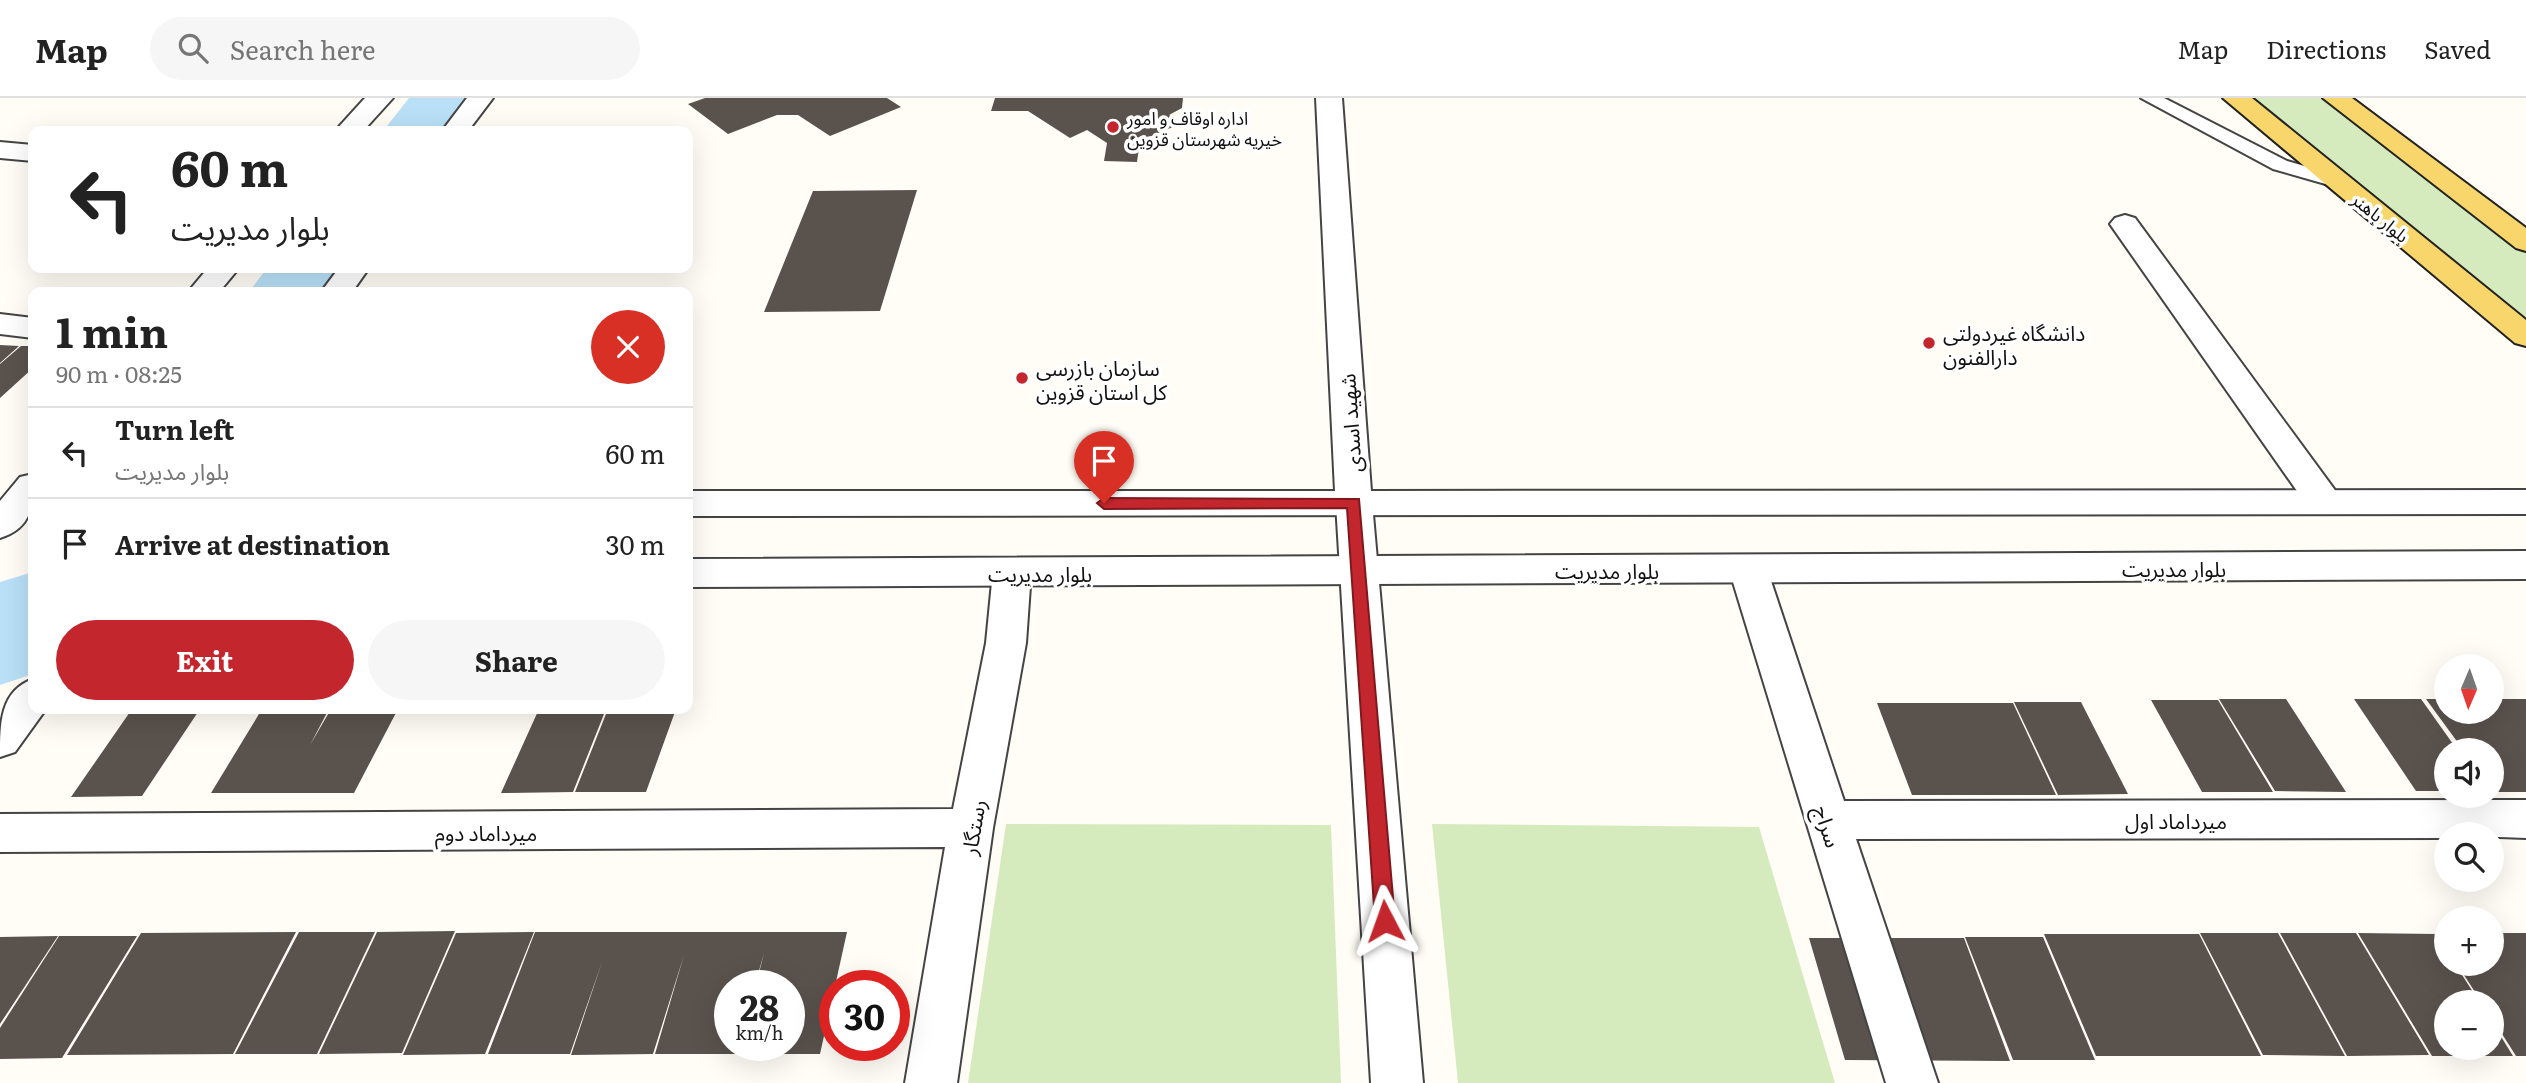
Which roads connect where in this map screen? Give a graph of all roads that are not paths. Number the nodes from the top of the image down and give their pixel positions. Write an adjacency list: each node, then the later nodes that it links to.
1 (380, 98): 7 (street)
2 (480, 98): 8 (street)
3 (1329, 98): 22 (street, شهید اسدی)
4 (2150, 98): 11 (lane)
5 (2236, 98): 11 (main road, بلوار باهنر)
6 (2336, 98): 13 (main road)
7 (353, 126)
8 (459, 126)
9 (0, 150): 10 (street)
10 (28, 153)
11 (2336, 181): 18 (main road, بلوار باهنر)
12 (2124, 224): 20 (street)
13 (2526, 242)
14 (219, 273): 15 (street)
15 (207, 287)
16 (0, 324): 17 (street)
17 (28, 327)
18 (2526, 336)
19 (28, 492): 24 (street)
20 (2324, 502): 21 (street); 22 (street)
21 (2526, 502)
22 (1354, 503): 23 (street); 27 (street, شهید اسدی)
23 (693, 504)
24 (0, 525)
25 (2526, 565): 26 (street, بلوار مدیریت)
26 (1748, 569): 27 (street, بلوار مدیریت); 33 (street, سراج)
27 (1359, 570): 28 (street, بلوار مدیریت); 37 (street, شهید اسدی)
28 (1013, 572): 29 (street, بلوار مدیریت); 34 (street, رستگار)
29 (693, 573)
30 (28, 702): 31 (street)
31 (0, 740)
32 (2526, 819): 33 (street, میرداماد اول)
33 (1827, 820): 38 (street, سراج)
34 (971, 828): 35 (street, میرداماد دوم); 36 (street, رستگار)
35 (0, 833)
36 (931, 1083)
37 (1397, 1083)
38 (1912, 1083)

